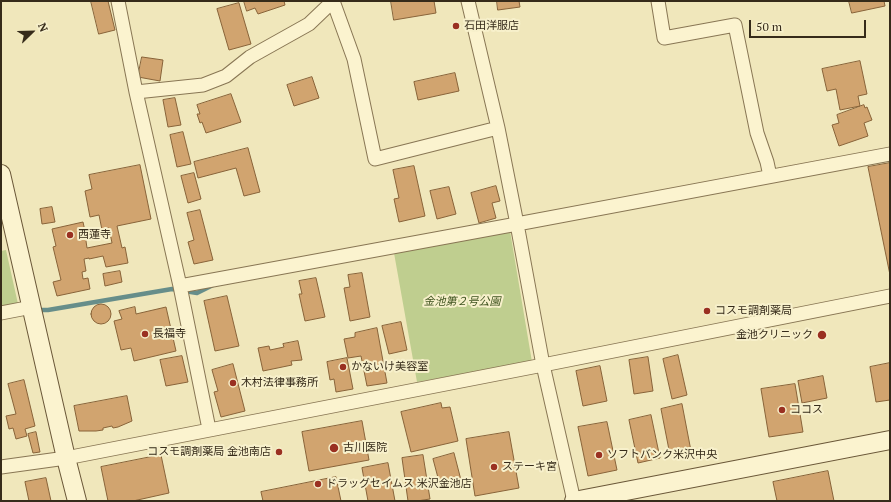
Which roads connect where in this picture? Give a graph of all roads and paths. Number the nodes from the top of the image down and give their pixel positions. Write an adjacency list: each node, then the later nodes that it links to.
1 (118, 1): 5 (street)
2 (333, 1): 5 (street); 6 (street)
3 (468, 1): 6 (street)
4 (658, 1): 9 (street)
5 (136, 92): 11 (street)
6 (498, 128): 10 (street)
7 (890, 154): 9 (street)
8 (1, 174): 13 (street)
9 (770, 176): 10 (street)
10 (517, 224): 11 (street); 15 (street)
11 (180, 286): 16 (street)
12 (890, 296): 15 (street)
13 (32, 307): 14 (street); 18 (street)
14 (1, 313)
15 (542, 365): 16 (street); 21 (street)
16 (209, 429): 18 (street)
17 (890, 440): 21 (street)
18 (66, 458): 19 (street); 20 (street)
19 (1, 467)
20 (77, 501)
21 (574, 501)

